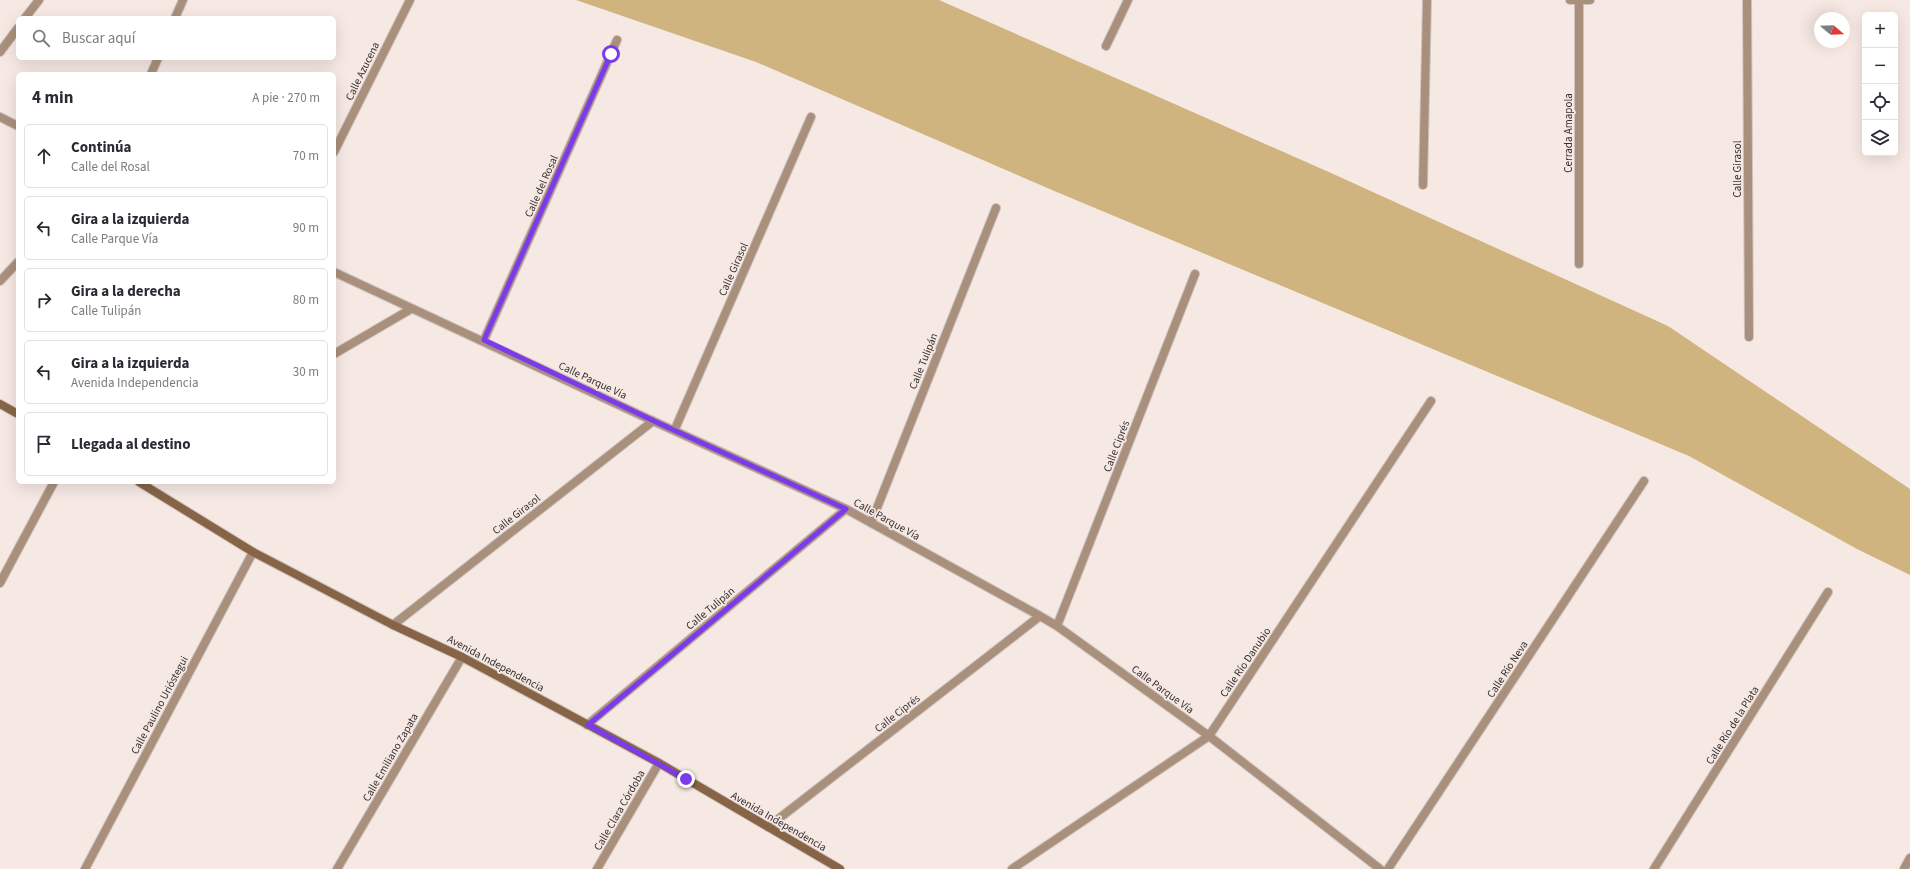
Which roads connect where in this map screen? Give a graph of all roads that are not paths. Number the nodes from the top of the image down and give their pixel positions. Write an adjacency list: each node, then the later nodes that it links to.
1 (39, 0): 10 (street)
2 (183, 0): 11 (street)
3 (410, 0): 21 (street, Calle Azucena)
4 (1128, 0): 14 (street)
5 (1427, 0): 22 (street)
6 (1570, 0): 7 (street)
7 (1579, 0): 8 (street); 25 (street, Cerrada Amapola)
8 (1590, 0)
9 (1747, 0): 30 (street, Calle Girasol)
10 (27, 16)
11 (176, 16)
12 (16, 31): 15 (street)
13 (617, 40): 31 (street, Calle del Rosal)
14 (1106, 46)
15 (0, 52)
16 (157, 60): 17 (street)
17 (152, 72)
18 (0, 117): 20 (street)
19 (811, 118): 37 (street, Calle Girasol)
20 (16, 125)
21 (336, 148)
22 (1423, 185)
23 (996, 208): 42 (street, Calle Tulipán)
24 (16, 264): 28 (street)
25 (1579, 264)
26 (336, 273): 29 (street, Calle Parque Vía)
27 (1195, 274): 48 (street, Calle Ciprés)
28 (0, 281)
29 (411, 309): 31 (street, Calle Parque Vía); 32 (street)
30 (1749, 338)
31 (484, 340): 36 (street, Calle Parque Vía)
32 (336, 353)
33 (1432, 401): 51 (street, Calle Río Danubio)
34 (0, 404): 35 (street)
35 (16, 413)
36 (654, 421): 37 (street, Calle Parque Vía); 47 (street, Calle Girasol)
37 (675, 429): 41 (street, Calle Parque Vía)
38 (1644, 481): 61 (street, Calle Río Neva)
39 (53, 484): 44 (street)
40 (141, 484): 43 (street, Avenida Independencia)
41 (846, 509): 42 (street, Calle Parque Vía); 50 (street, Calle Tulipán)
42 (871, 523): 46 (street, Calle Parque Vía)
43 (253, 552): 47 (street, Avenida Independencia); 55 (street, Calle Paulino Urióstegui)
44 (0, 583)
45 (1828, 592): 62 (street, Calle Río de la Plata)
46 (1040, 616): 48 (street, Calle Parque Vía); 53 (street, Calle Ciprés)
47 (393, 625): 49 (street, Avenida Independencia)
48 (1057, 626): 51 (street, Calle Parque Vía)
49 (462, 656): 50 (street, Avenida Independencia); 56 (street, Calle Emiliano Zapata)
50 (588, 725): 52 (street, Avenida Independencia)
51 (1209, 736): 59 (street, Calle Río Danubio); 60 (street, Calle Parque Vía)
52 (659, 763): 53 (street, Avenida Independencia); 57 (street, Calle Clara Córdoba)
53 (768, 827): 58 (street, Avenida Independencia)
54 (1910, 858): 63 (street)
55 (85, 869)
56 (337, 869)
57 (598, 869)
58 (840, 869)
59 (1012, 869)
60 (1380, 869)
61 (1388, 869)
62 (1654, 869)
63 (1904, 869)

